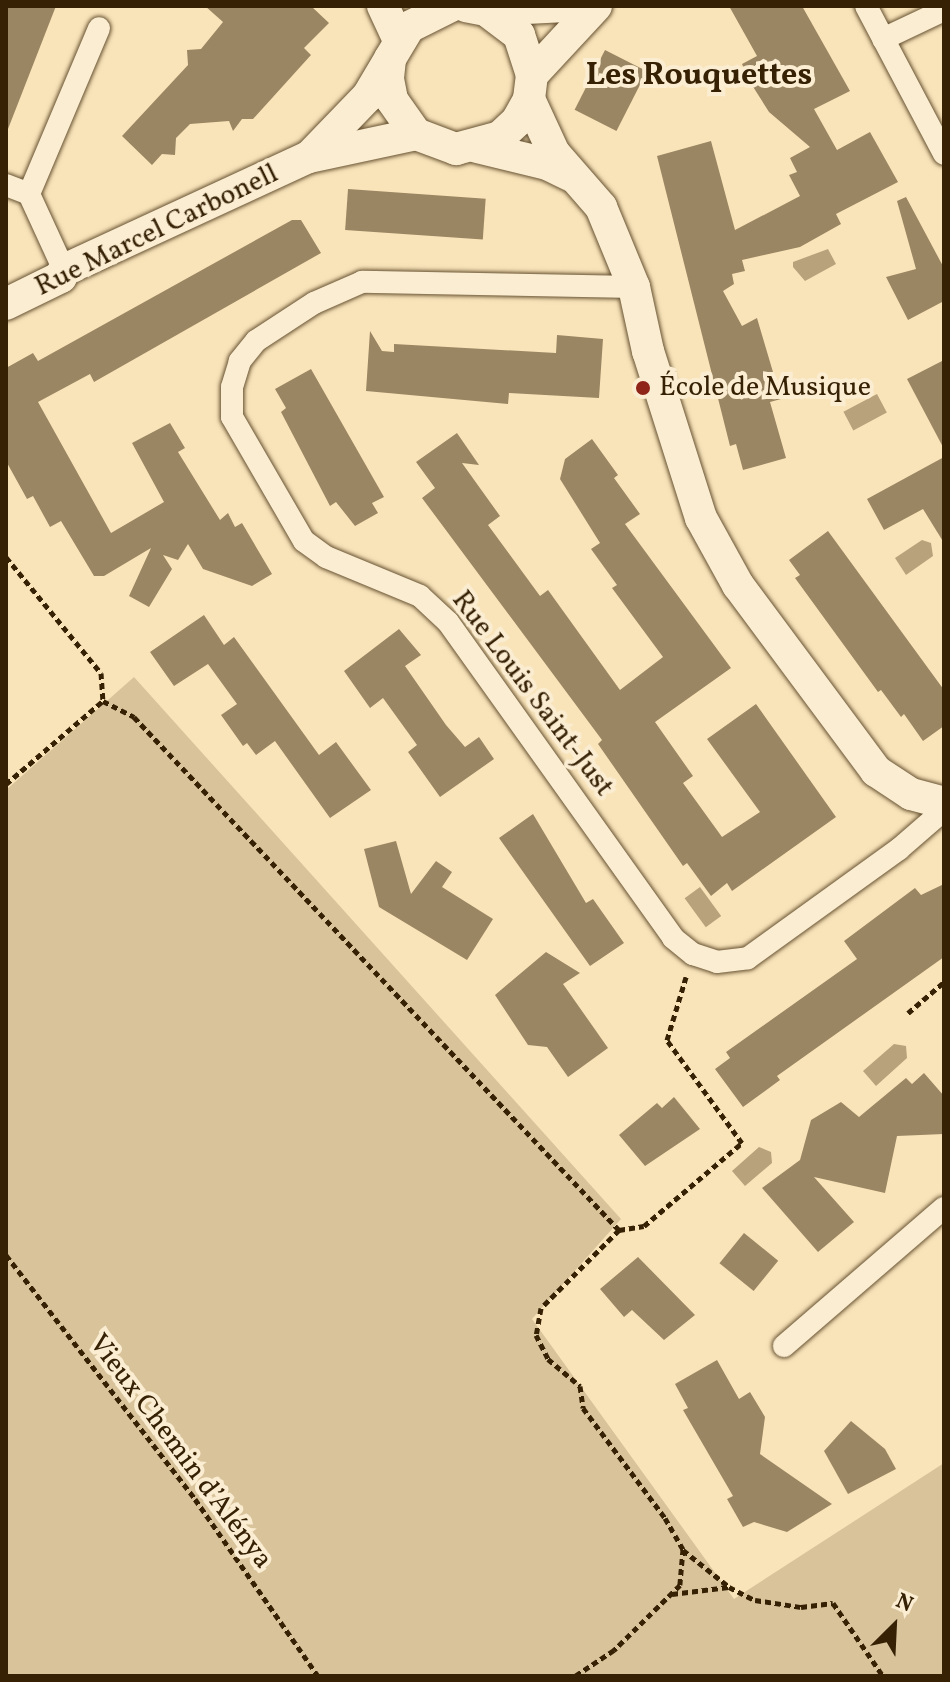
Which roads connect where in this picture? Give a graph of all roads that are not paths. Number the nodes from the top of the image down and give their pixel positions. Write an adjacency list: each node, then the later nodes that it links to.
1 (383, 6): 9 (street)
2 (566, 6): 5 (street)
3 (596, 6): 10 (street)
4 (866, 6): 8 (street)
5 (453, 8): 9 (street); 10 (street)
6 (944, 10): 8 (street)
7 (99, 28): 17 (street)
8 (883, 39): 13 (street)
9 (394, 49): 11 (street); 14 (street, Rue Marcel Carbonell)
10 (531, 87): 12 (street); 15 (street)
11 (416, 134): 12 (street); 14 (street, Rue Marcel Carbonell)
12 (477, 147): 15 (street)
13 (944, 154)
14 (309, 157): 18 (street, Rue Marcel Carbonell)
15 (570, 175): 19 (street)
16 (6, 185): 17 (street)
17 (29, 194): 18 (street)
18 (64, 270): 20 (street, Rue Marcel Carbonell)
19 (634, 287): 21 (street); 22 (street, Rue Louis Saint-Just)
20 (6, 304)
21 (944, 803)
22 (944, 810)
23 (944, 1208): 24 (street)
24 (784, 1346)

